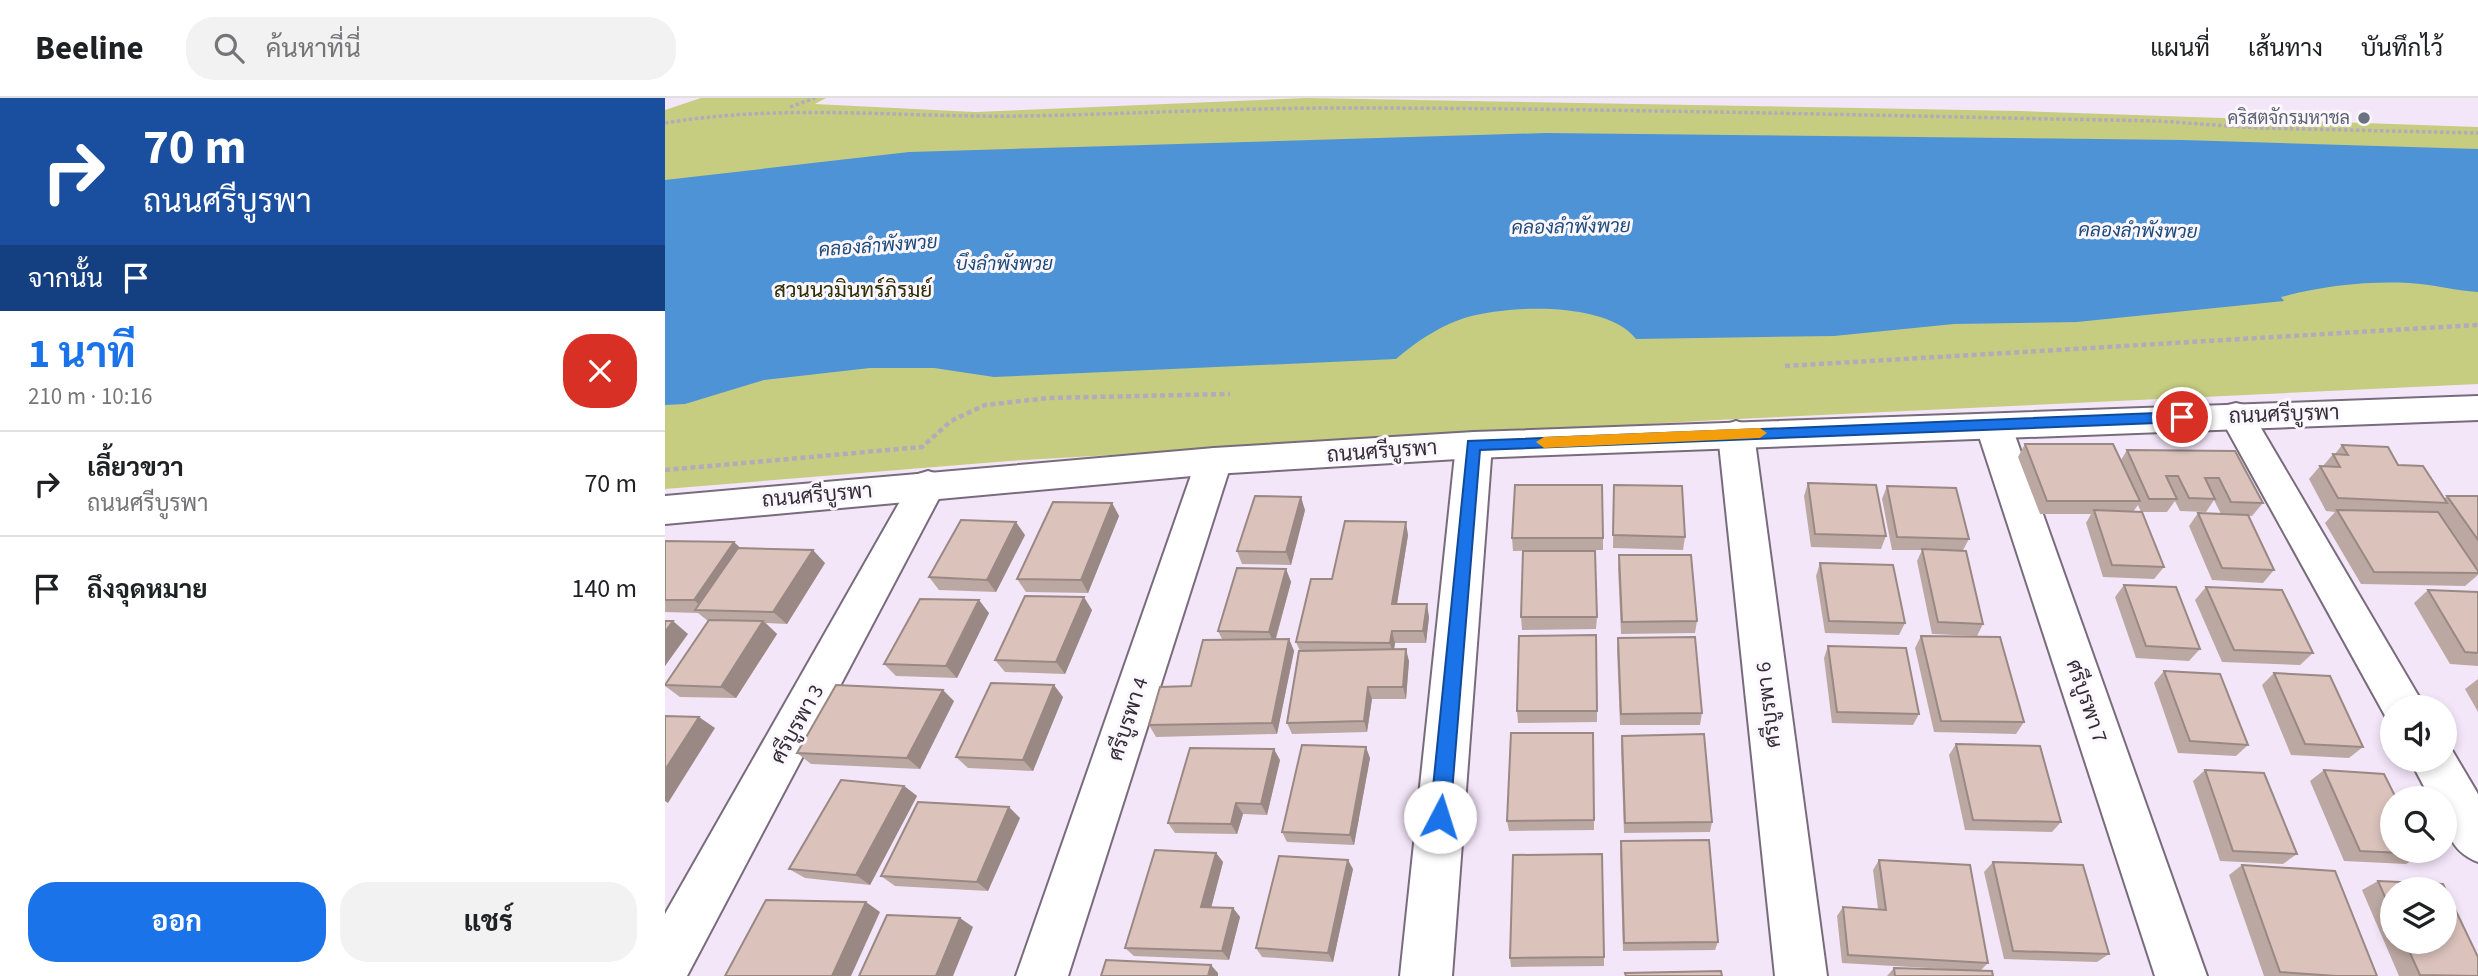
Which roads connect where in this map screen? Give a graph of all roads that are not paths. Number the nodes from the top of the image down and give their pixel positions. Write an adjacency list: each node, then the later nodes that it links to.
1 (2477, 410): 2 (street, ถนนศรีบูรพา)
2 (2236, 415): 3 (street, ถนนศรีบูรพา); 9 (street)
3 (1993, 426): 4 (street, ถนนศรีบูรพา); 16 (street, ศรีบูรพา 7)
4 (1736, 434): 5 (street, ถนนศรีบูรพา); 15 (street, ศรีบูรพา 6)
5 (1473, 445): 6 (street, ถนนศรีบูรพา); 14 (street)
6 (1214, 461): 7 (street, ถนนศรีบูรพา); 13 (street, ศรีบูรพา 4)
7 (928, 485): 8 (street, ถนนศรีบูรพา); 12 (street, ศรีบูรพา 3)
8 (665, 510)
9 (2396, 695)
10 (2440, 772): 11 (street)
11 (2478, 839)
12 (665, 964)
13 (1042, 976)
14 (1426, 976)
15 (1801, 976)
16 (2181, 976)

